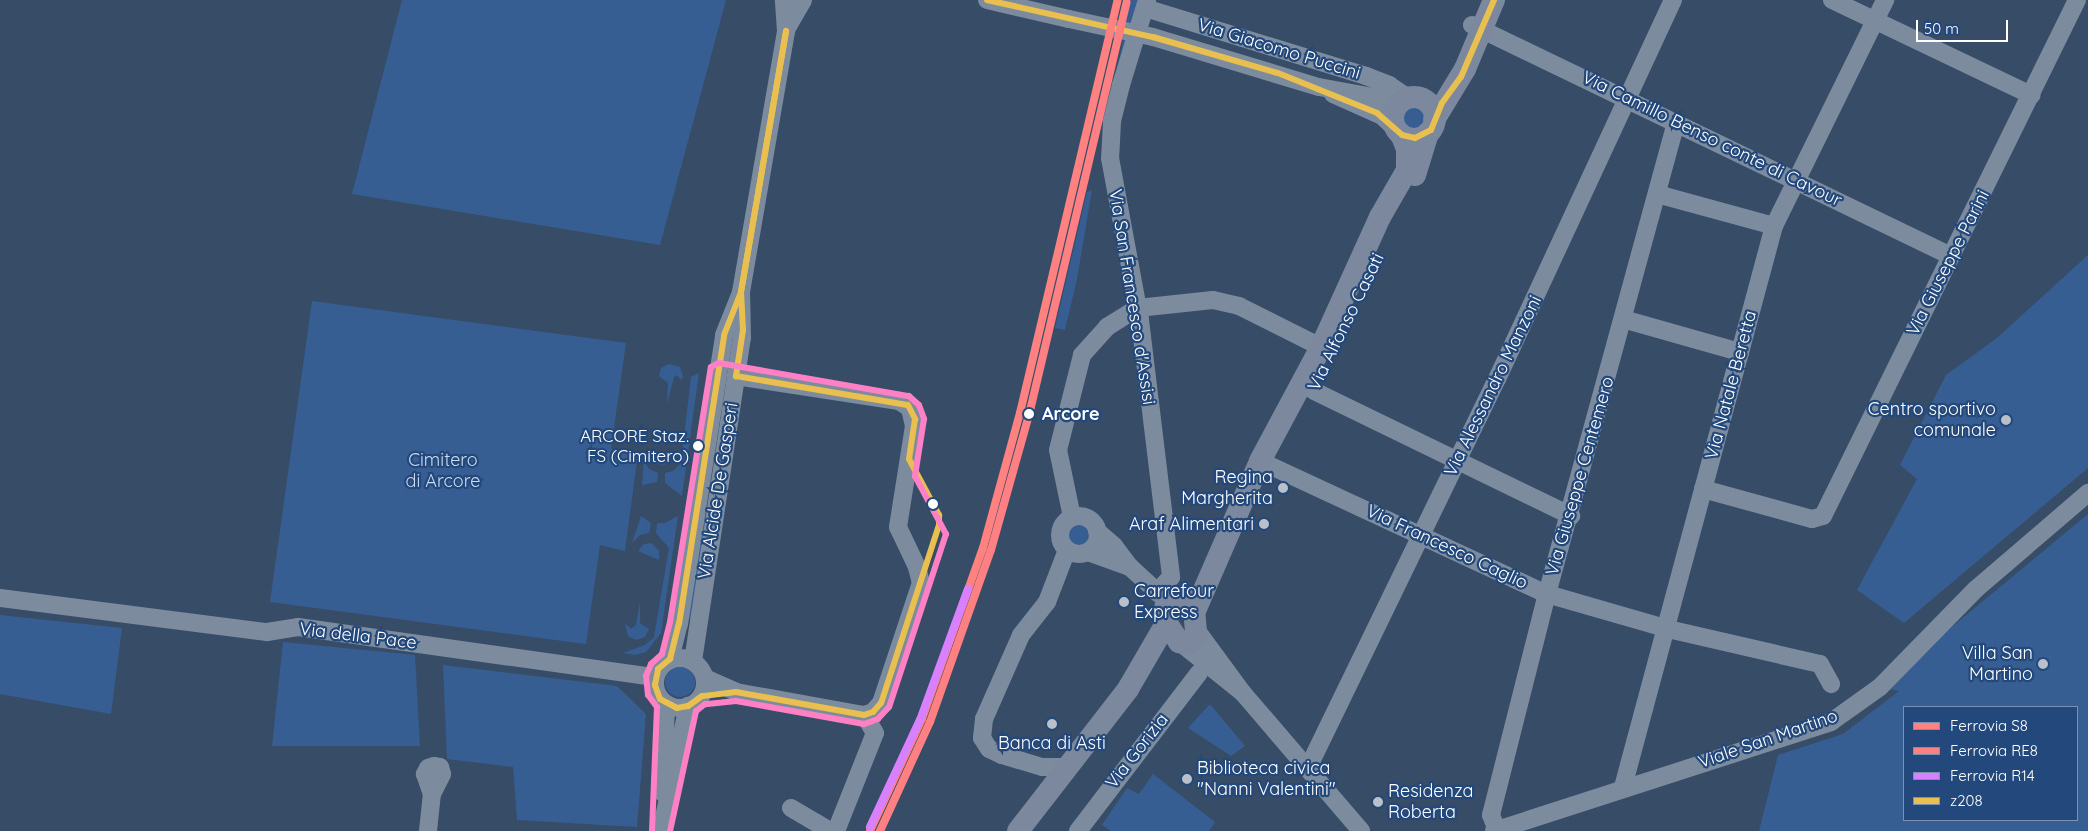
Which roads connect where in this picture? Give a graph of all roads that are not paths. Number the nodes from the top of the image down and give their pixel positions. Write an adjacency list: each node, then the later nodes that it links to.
1 (784, 0): 13 (street, Via Alcide De Gasperi)
2 (803, 0): 13 (street, Via Alcide De Gasperi)
3 (987, 0): 14 (street, bridge)
4 (1484, 0): 12 (main road, Via Alfonso Casati)
5 (1494, 0): 12 (main road, Via Alfonso Casati)
6 (1672, 0): 17 (street, Via Alessandro Manzoni)
7 (1832, 0): 11 (street)
8 (1884, 0): 11 (street, Via Natale Beretta)
9 (2077, 0): 15 (street, Via Giuseppe Parini)
10 (1146, 4): 16 (street, Via Giacomo Puccini); 26 (street, Via San Francesco d'Assisi)
11 (1875, 20): 15 (street); 21 (street, Via Natale Beretta)
12 (1477, 28): 16 (main road, Via Alfonso Casati); 17 (street, Via Camillo Benso conte di Cavour); 19 (main road, Via Alfonso Casati)
13 (786, 31): 25 (street, Via Alcide De Gasperi)
14 (1319, 87): 16 (street); 20 (street)
15 (2031, 95): 24 (street, Via Giuseppe Parini)
16 (1412, 98): 19 (main road); 20 (main road)
17 (1627, 98): 18 (street, Via Camillo Benso conte di Cavour); 32 (street, Via Alessandro Manzoni)
18 (1676, 122): 21 (street, Via Camillo Benso conte di Cavour); 22 (street, Via Giuseppe Centemero)
19 (1431, 126): 20 (main road); 31 (main road, Via Alfonso Casati)
20 (1399, 131): 28 (main road, Via Alfonso Casati)
21 (1794, 179): 23 (street, Via Natale Beretta); 24 (street, Via Camillo Benso conte di Cavour)
22 (1657, 194): 23 (street); 27 (street, Via Giuseppe Centemero)
23 (1774, 226): 29 (street, Via Natale Beretta)
24 (1951, 256): 34 (street, Via Giuseppe Parini)
25 (741, 292): 30 (street, Via Alcide De Gasperi); 47 (street, Via Alcide De Gasperi)
26 (1138, 308): 28 (street); 37 (street); 45 (street, Via San Francesco d'Assisi)
27 (1623, 319): 29 (street); 36 (street, Via Giuseppe Centemero)
28 (1321, 347): 33 (main road, Via Alfonso Casati)
29 (1740, 352): 34 (street, Via Natale Beretta)
30 (736, 376): 48 (street, Via Alcide De Gasperi); 56 (street)
31 (1314, 390): 32 (street); 33 (main road, Via Alfonso Casati)
32 (1457, 458): 36 (street); 39 (street, Via Alessandro Manzoni)
33 (1266, 463): 39 (street, Via Francesco Caglio); 45 (main road, Via Alfonso Casati)
34 (1703, 489): 46 (street, Via Natale Beretta)
35 (2088, 493): 59 (street, Viale San Martino)
36 (1571, 516): 43 (street, Via Giuseppe Centemero)
37 (1072, 518): 38 (street); 40 (street)
38 (1097, 531): 41 (street); 42 (street)
39 (1422, 536): 43 (street, Via Francesco Caglio); 58 (street, Via Alessandro Manzoni)
40 (1067, 550): 41 (street); 57 (street)
41 (1088, 552): 42 (street)
42 (1130, 568): 45 (street)
43 (1547, 594): 46 (street, Via Francesco Caglio); 70 (street, Via Giuseppe Centemero)
44 (0, 598): 50 (street, Via della Pace)
45 (1178, 617): 57 (main road, Via Alfonso Casati); 58 (street)
46 (1668, 628): 52 (street, Via Francesco Caglio); 59 (street, Via Natale Beretta)
47 (670, 659): 48 (street); 50 (street)
48 (693, 661): 51 (street)
49 (1199, 673): 63 (street, Via Gorizia)
50 (655, 677): 55 (street)
51 (705, 678): 53 (street); 54 (street)
52 (1831, 684)
53 (736, 692): 54 (street); 56 (street)
54 (695, 701): 55 (street); 62 (street)
55 (666, 704): 62 (street)
56 (864, 715): 67 (street)
57 (1067, 767): 68 (main road)
58 (1308, 768): 69 (street)
59 (1624, 787): 70 (street, Viale San Martino)
60 (432, 794): 64 (street)
61 (792, 808): 66 (street)
62 (663, 813): 65 (street)
63 (1080, 830)
64 (428, 831)
65 (661, 831)
66 (830, 831)
67 (836, 831)
68 (1018, 831)
69 (1361, 831)
70 (1496, 831)

